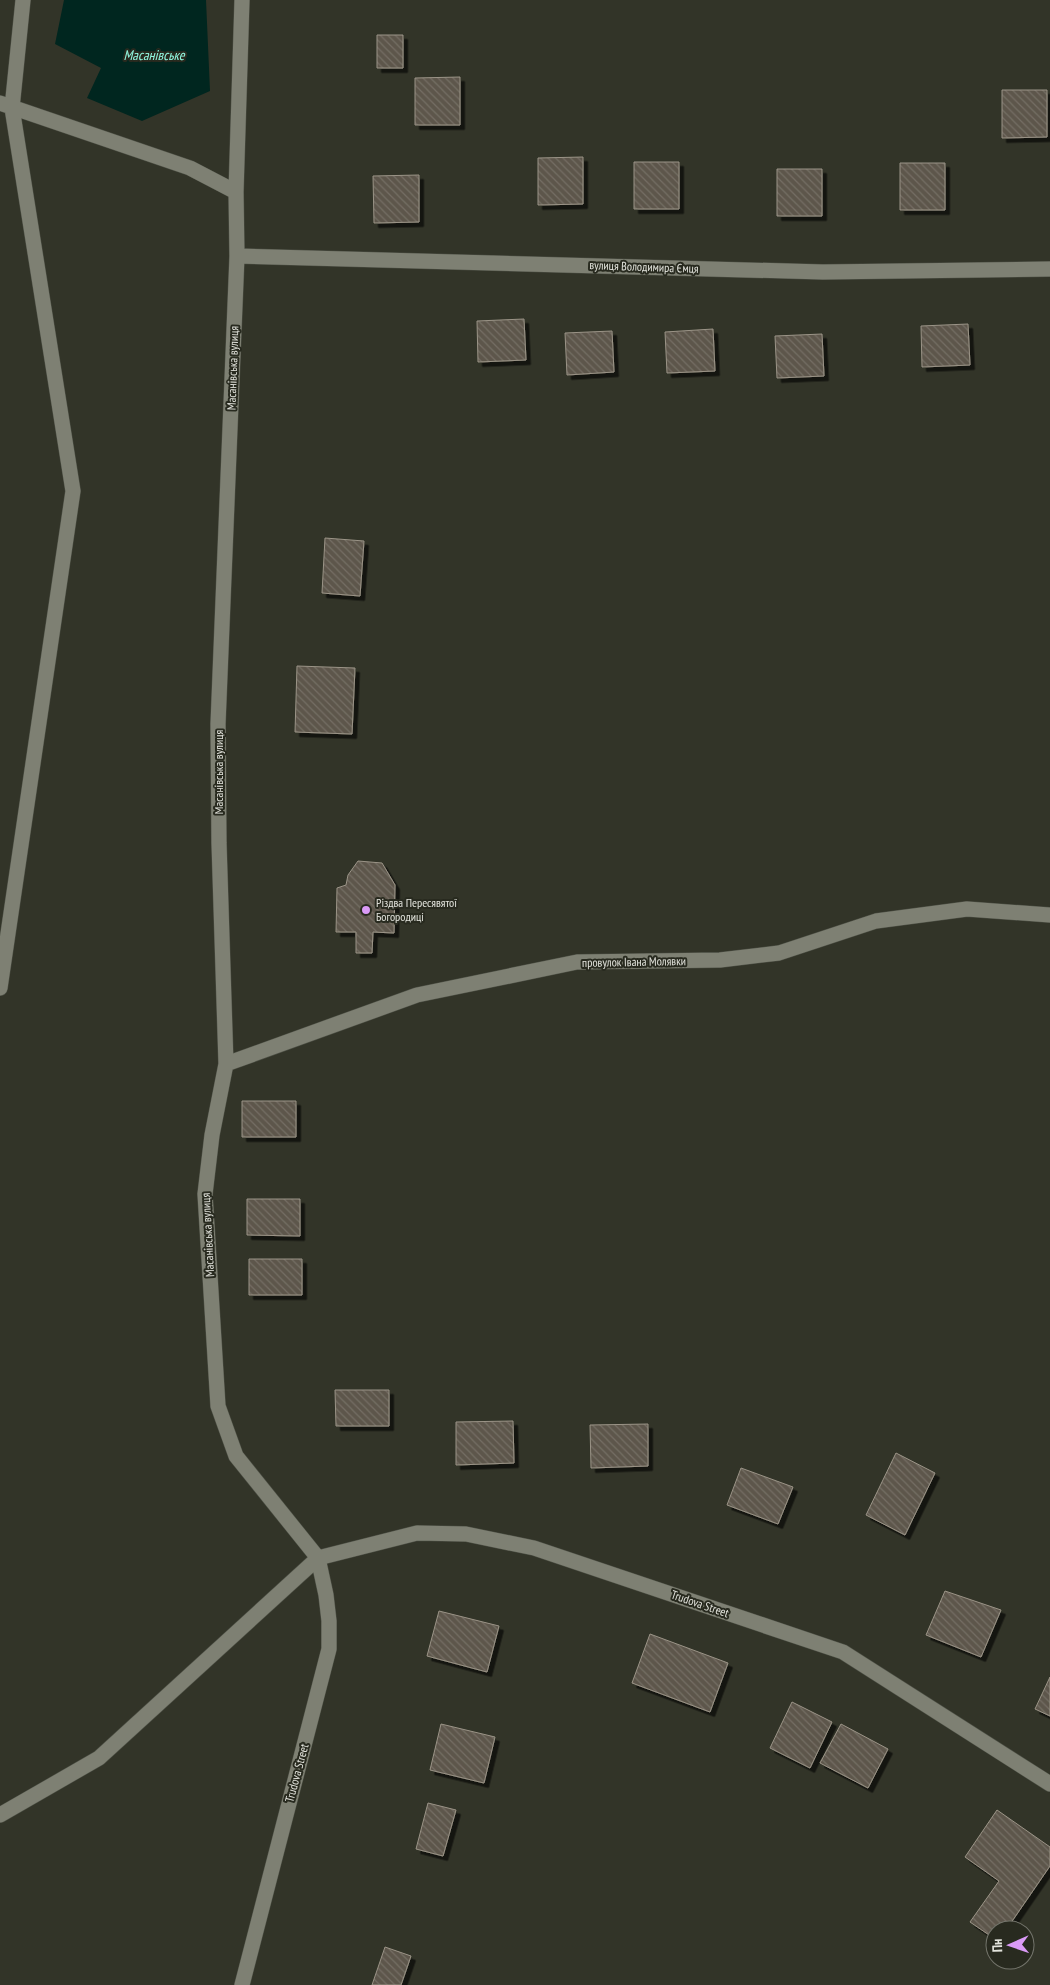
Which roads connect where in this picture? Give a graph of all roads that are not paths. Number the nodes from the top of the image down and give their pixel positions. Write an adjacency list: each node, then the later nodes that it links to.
1 (23, 0): 3 (street)
2 (242, 0): 4 (street, Масанівська вулиця)
3 (6, 105): 4 (street); 8 (street)
4 (236, 192): 5 (street, Масанівська вулиця)
5 (238, 256): 6 (street, вулиця Володимира Ємця); 9 (street, Масанівська вулиця)
6 (1050, 269)
7 (1050, 914): 9 (street, провулок Івана Молявки)
8 (0, 988)
9 (226, 1064): 10 (street, Масанівська вулиця)
10 (318, 1558): 11 (street, Trudova Street); 12 (street, Trudova Street); 13 (street, Trudova Street)
11 (1050, 1784)
12 (0, 1815)
13 (242, 1985)

